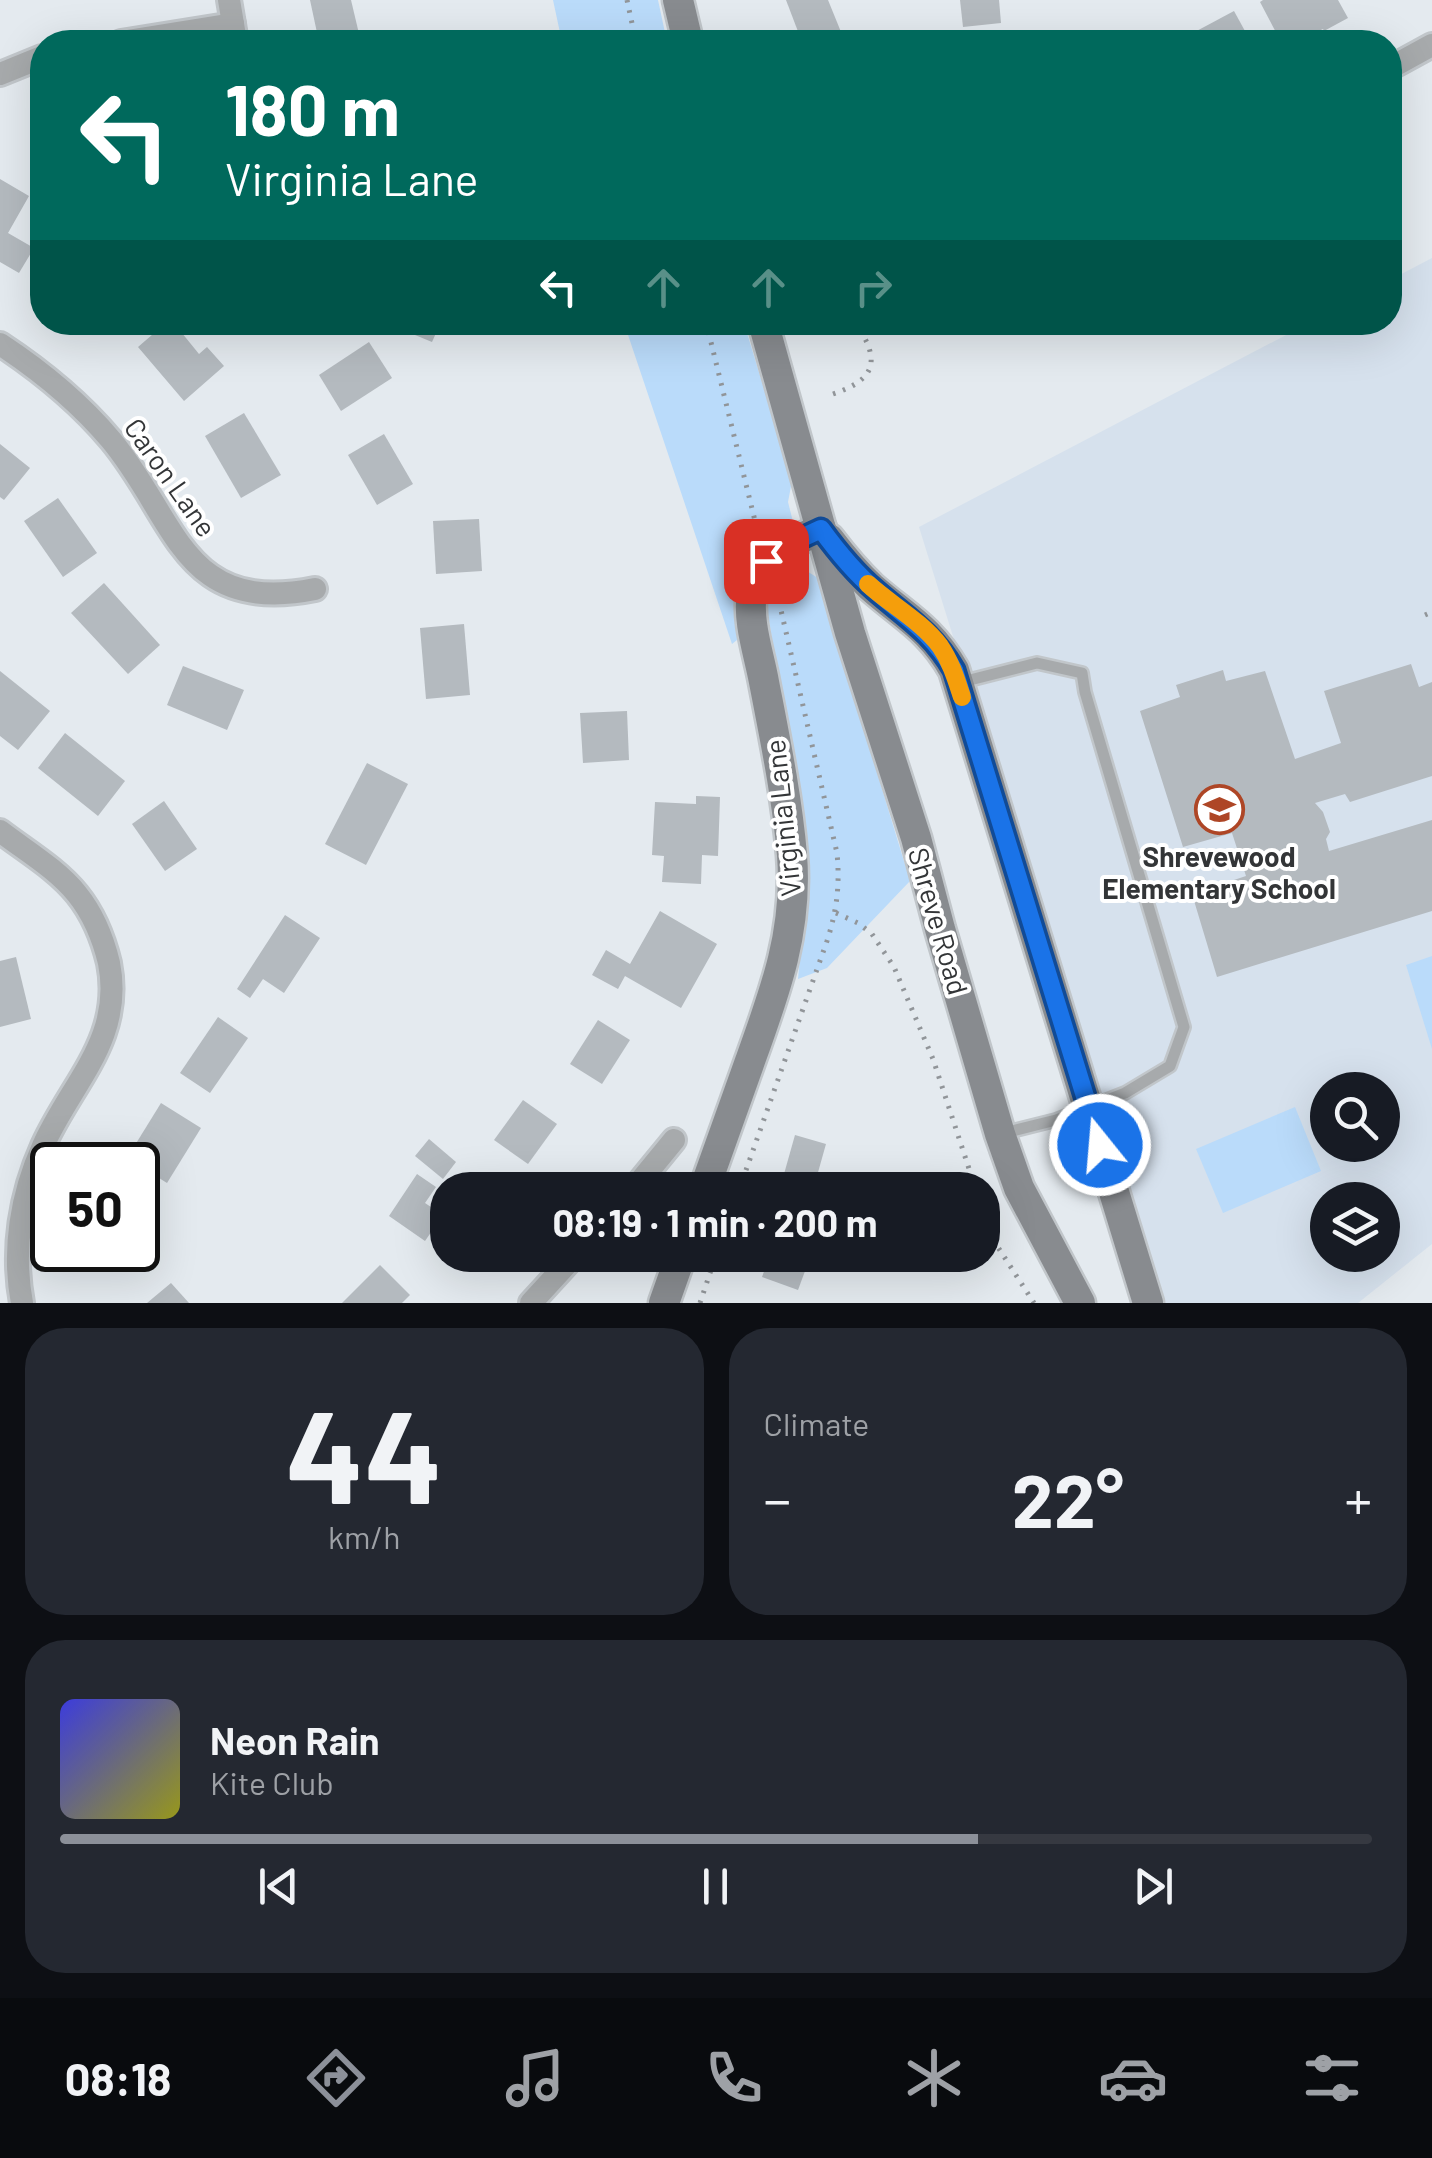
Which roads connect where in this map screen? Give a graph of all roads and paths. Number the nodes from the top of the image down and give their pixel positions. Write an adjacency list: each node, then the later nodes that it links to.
1 (229, 0): 4 (street)
2 (627, 0): 5 (path)
3 (678, 0): 6 (main road)
4 (234, 30)
5 (633, 30)
6 (685, 30)
7 (1432, 45): 8 (street)
8 (1402, 61)
9 (30, 63): 10 (street)
10 (0, 74)
11 (767, 335): 15 (main road, Shreve Road)
12 (863, 335): 14 (path)
13 (0, 344): 16 (street, Caron Lane)
14 (833, 394)
15 (821, 529): 17 (main road, Shreve Road); 18 (main road, Shreve Road); 26 (main road, Virginia Lane)
16 (315, 589)
17 (908, 617): 18 (main road); 19 (main road, Shreve Road)
18 (850, 633): 23 (main road, Shreve Road)
19 (958, 684): 22 (main road, Shreve Road); 22 (lane)
20 (0, 832): 28 (street)
21 (836, 914): 27 (path)
22 (1088, 1109): 23 (lane); 39 (main road, Shreve Road)
23 (1000, 1134): 38 (main road, Shreve Road)
24 (674, 1140): 25 (street)
25 (647, 1172)
26 (710, 1172)
27 (970, 1172)
28 (9, 1233): 33 (street)
29 (1000, 1250): 37 (path)
30 (560, 1272): 34 (street)
31 (670, 1272): 35 (main road)
32 (710, 1272): 36 (path)
33 (22, 1303)
34 (532, 1303)
35 (664, 1303)
36 (700, 1303)
37 (1034, 1303)
38 (1080, 1303)
39 (1148, 1303)

